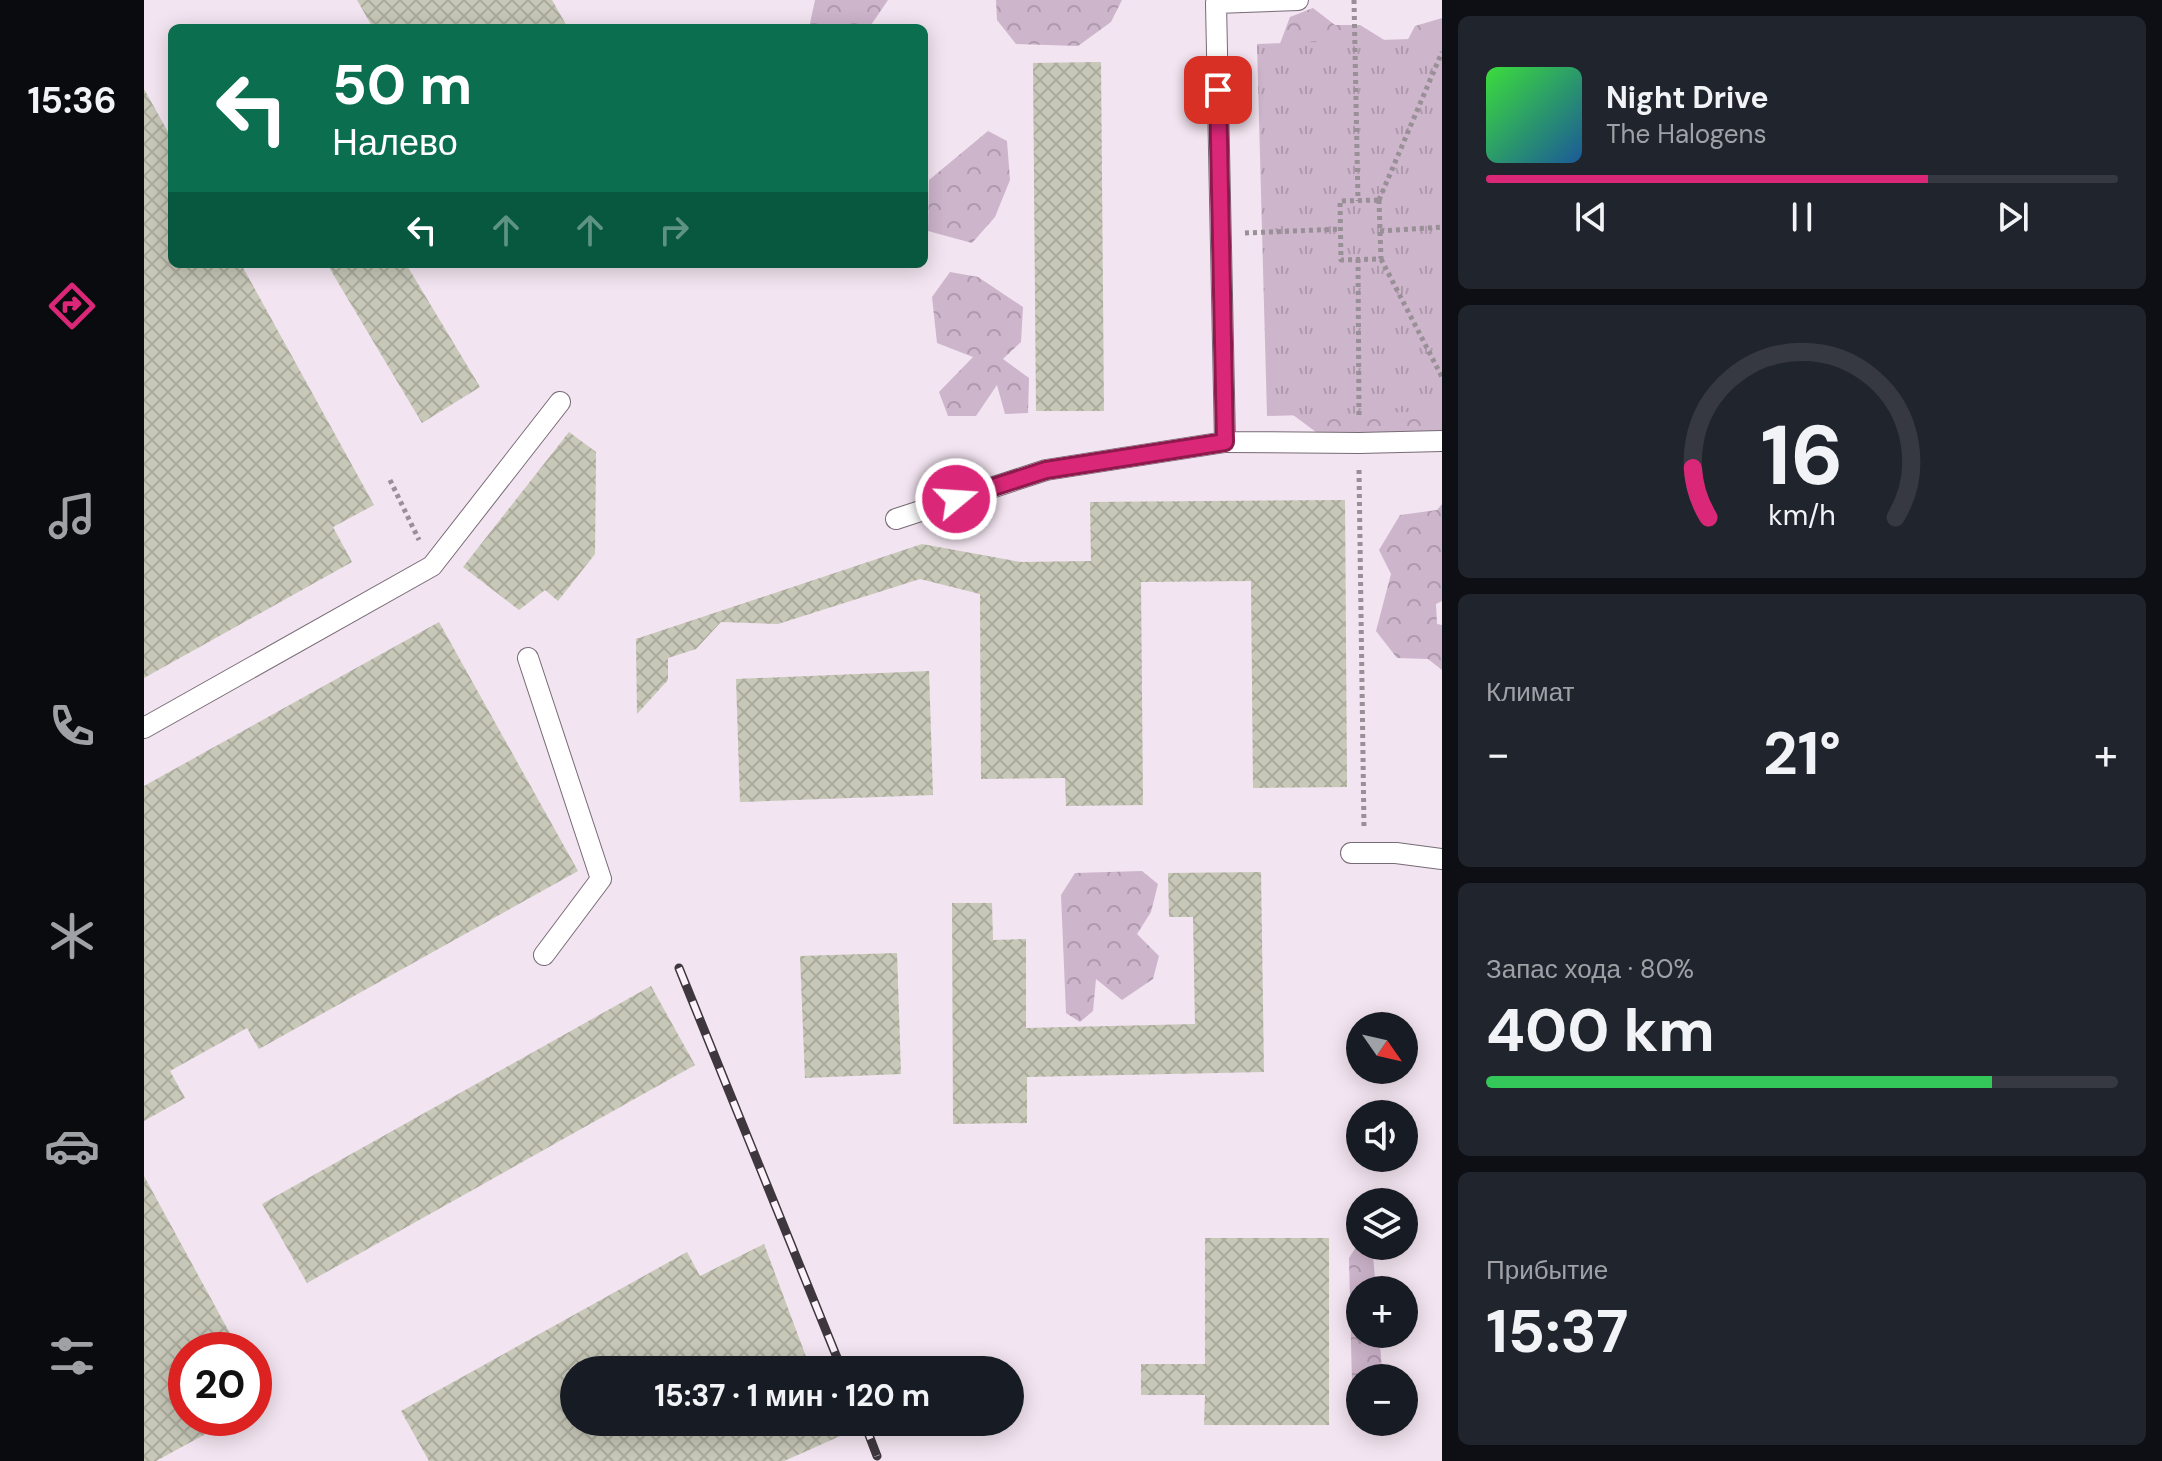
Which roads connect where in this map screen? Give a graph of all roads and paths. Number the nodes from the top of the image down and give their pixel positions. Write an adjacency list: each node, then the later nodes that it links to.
1 (1298, 0): 9 (lane)
2 (1354, 0): 5 (path)
3 (1442, 52): 4 (path)
4 (1379, 200): 5 (path); 8 (path)
5 (1358, 201): 7 (path)
6 (1442, 227): 8 (path)
7 (1340, 229): 9 (path); 10 (path)
8 (1380, 231): 11 (path)
9 (1221, 234): 15 (lane)
10 (1358, 259): 11 (path); 16 (path)
11 (1381, 259): 12 (path)
12 (1442, 377)
13 (560, 402): 19 (lane)
14 (1442, 441): 16 (lane)
15 (1225, 442): 16 (lane); 18 (lane)
16 (1359, 443): 22 (path)
17 (390, 480): 19 (path)
18 (896, 519)
19 (432, 566): 21 (lane)
20 (528, 658): 24 (lane)
21 (144, 728)
22 (1358, 853): 23 (lane)
23 (1442, 859)
24 (544, 955)

